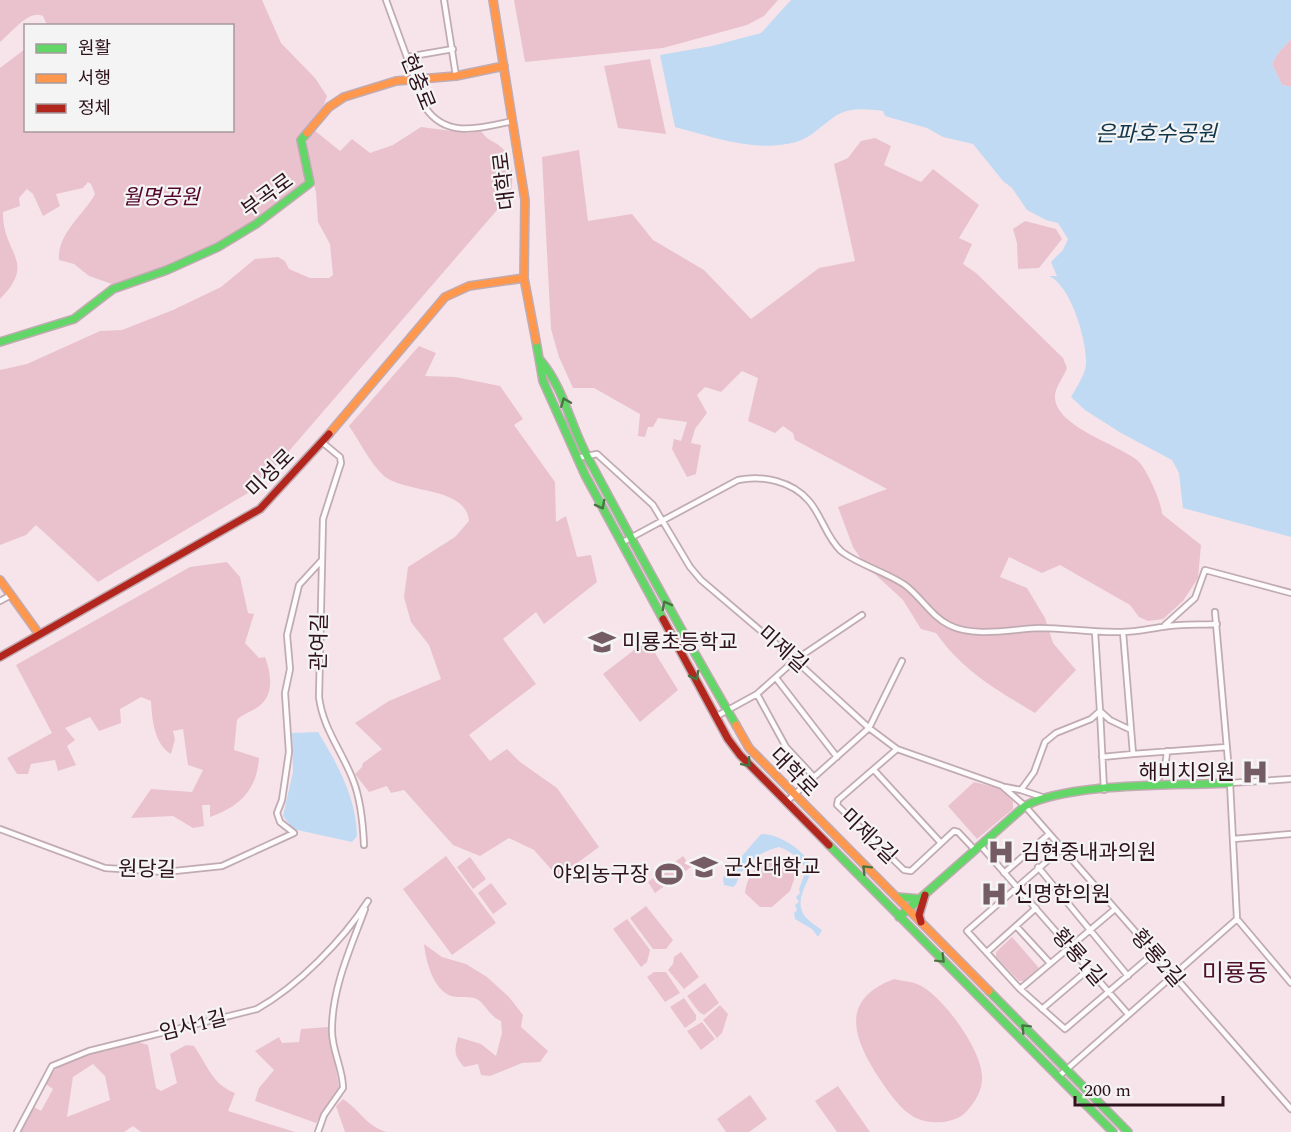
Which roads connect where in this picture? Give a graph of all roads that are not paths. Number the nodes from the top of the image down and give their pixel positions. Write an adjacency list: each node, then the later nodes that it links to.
1 (386, 0): 5 (street, 현충로)
2 (444, 0): 4 (street)
3 (493, 0): 6 (street, 대학로)
4 (453, 50): 5 (street); 7 (street)
5 (408, 57): 8 (street, 현충로)
6 (504, 66): 7 (street, 부곡로); 9 (street, 대학로)
7 (456, 76): 8 (street, 부곡로)
8 (414, 80): 9 (street, 현충로); 11 (street, 부곡로)
9 (513, 122): 10 (street, 대학로)
10 (524, 278): 12 (street, 대학로); 13 (street, 미성로)
11 (0, 342)
12 (540, 359): 14 (street, 대학로, one-way to 12); 15 (street, 대학로)
13 (322, 442): 19 (street, 관여길); 30 (street, 미성로)
14 (586, 455): 15 (street); 16 (street, 미제길); 17 (street, 대학로)
15 (577, 458): 18 (street, 대학로, one-way to 18)
16 (662, 520): 17 (street); 28 (street); 32 (street, 미제길)
17 (631, 537): 18 (street); 36 (street, 대학로, one-way to 17)
18 (621, 543): 38 (street, 대학로, one-way to 38)
19 (321, 561): 59 (street, 원당길); 64 (street, 관여길)
20 (0, 580): 22 (street)
21 (1291, 593): 27 (street)
22 (11, 595): 23 (street); 30 (street)
23 (0, 601)
24 (1215, 612): 26 (street)
25 (862, 615): 32 (street)
26 (1217, 624): 27 (street); 41 (street)
27 (1164, 626): 29 (street)
28 (1095, 632): 29 (street); 37 (street)
29 (1123, 632): 40 (street)
30 (39, 634): 31 (street, 미성로)
31 (0, 657)
32 (795, 660): 34 (street); 39 (street, 미제길)
33 (902, 661): 39 (street)
34 (776, 678): 35 (street); 45 (street)
35 (757, 694): 36 (street); 48 (street)
36 (726, 711): 38 (street); 55 (street, 대학로)
37 (1100, 711): 40 (street); 46 (street); 53 (street)
38 (717, 716): 57 (street, 대학로, one-way to 57)
39 (869, 728): 42 (street, 미제길); 45 (street)
40 (1131, 730): 44 (street)
41 (1227, 747): 43 (street); 50 (street)
42 (897, 750): 47 (street, 미제2길); 51 (street, 미제길)
43 (1167, 751): 44 (street); 52 (street)
44 (1133, 754): 46 (street)
45 (837, 757): 48 (street)
46 (1102, 758): 54 (street)
47 (874, 770): 63 (street); 63 (street, 미제2길)
48 (814, 777): 55 (street)
49 (1291, 779): 50 (street)
50 (1230, 783): 52 (street); 62 (street)
51 (1002, 786): 53 (street); 58 (street, 미제길)
52 (1144, 787): 54 (street)
53 (1021, 790): 56 (street)
54 (1104, 790): 56 (street)
55 (793, 796): 57 (street); 70 (street, 대학로, one-way to 55)
56 (1042, 797): 58 (street)
57 (786, 802): 75 (street, 대학로)
58 (1025, 806): 60 (street, 황룡2길); 66 (street)
59 (0, 829)
60 (1049, 834): 65 (street, 황룡2길); 68 (street)
61 (1291, 834): 62 (street)
62 (1233, 839): 76 (street)
63 (941, 843): 66 (street)
64 (364, 845)
65 (1062, 848): 67 (street); 73 (street, 황룡2길)
66 (978, 849): 68 (street, 황룡1길); 71 (street)
67 (1038, 867): 69 (street); 79 (street)
68 (1004, 873): 69 (street, 황룡1길)
69 (1016, 886): 72 (street, 황룡1길); 81 (street)
70 (892, 895): 71 (street); 74 (street, 대학로)
71 (923, 897): 74 (street); 77 (street)
72 (1036, 908): 78 (street); 80 (street, 황룡1길)
73 (1115, 909): 79 (street); 82 (street, 황룡2길)
74 (908, 910): 75 (street); 77 (street, 대학로)
75 (899, 917): 93 (street, 대학로, one-way to 93)
76 (1237, 919): 86 (street); 87 (street)
77 (922, 925): 92 (street, 대학로, one-way to 77)
78 (1016, 926): 81 (street); 83 (street)
79 (1089, 929): 80 (street); 85 (street)
80 (1069, 946): 83 (street); 84 (street, 황룡1길)
81 (987, 952): 88 (street)
82 (1154, 953): 85 (street); 86 (street, 황룡2길)
83 (1048, 962): 88 (street)
84 (1089, 969): 89 (street, 황룡1길); 90 (street)
85 (1128, 975): 89 (street)
86 (1173, 975): 91 (street); 94 (street, 황룡2길)
87 (1291, 983)
88 (1020, 989): 90 (street)
89 (1109, 991): 90 (street); 91 (street, 황룡1길)
90 (1042, 1009)
91 (1128, 1014): 92 (street)
92 (1066, 1069): 93 (street); 98 (street, 대학로)
93 (1058, 1077): 97 (street, 대학로)
94 (1291, 1109)
95 (17, 1132): 96 (street, 임사1길)
96 (318, 1132)
97 (1113, 1132)
98 (1128, 1132)

